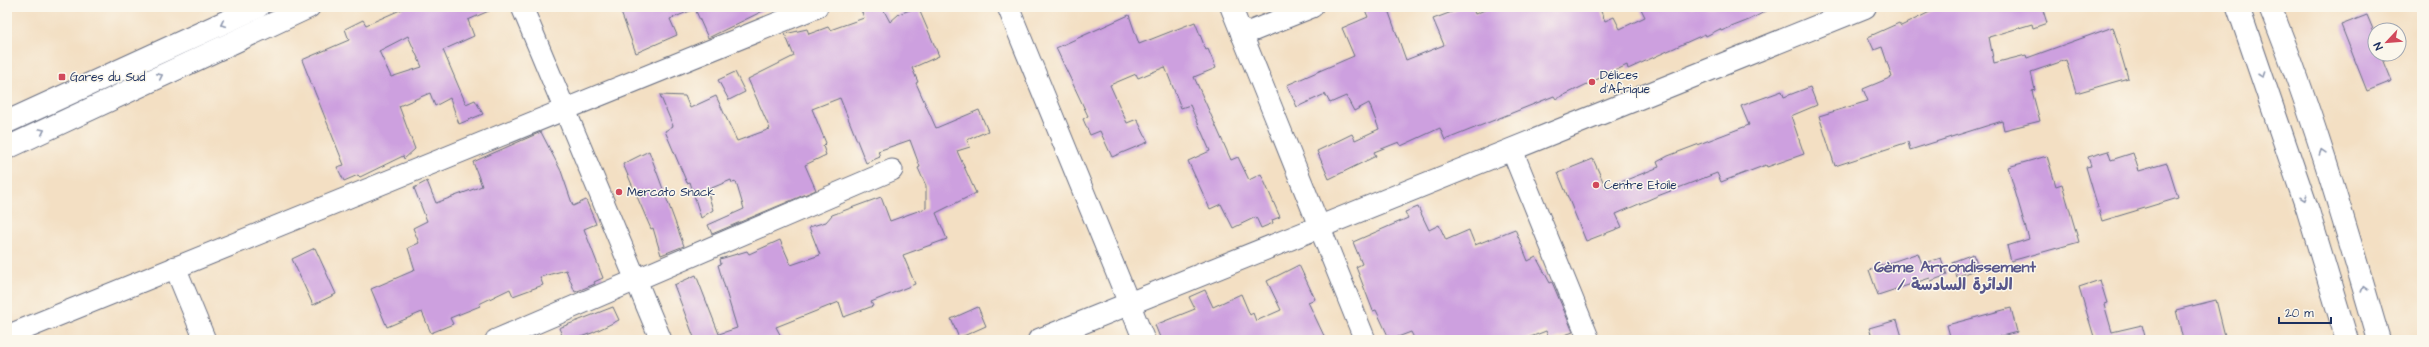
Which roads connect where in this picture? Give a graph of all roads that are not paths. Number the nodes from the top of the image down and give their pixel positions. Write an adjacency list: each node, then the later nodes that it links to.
1 (258, 7): 17 (main road, one-way to 17)
2 (309, 7): 18 (main road, one-way to 2)
3 (522, 7): 16 (street)
4 (817, 7): 16 (street)
5 (1008, 7): 24 (street)
6 (1231, 7): 13 (street)
7 (1312, 7): 13 (street)
8 (1865, 7): 19 (main road)
9 (2229, 7): 14 (main road)
10 (2238, 7): 14 (main road)
11 (2270, 7): 15 (main road)
12 (2279, 7): 15 (main road)
13 (1242, 35): 21 (street)
14 (2250, 38): 33 (main road, one-way to 33)
15 (2290, 55): 34 (main road, one-way to 15)
16 (565, 108): 22 (street); 23 (street)
17 (7, 122)
18 (7, 148)
19 (1512, 150): 21 (main road); 32 (street)
20 (892, 170): 23 (street)
21 (1320, 228): 24 (main road); 31 (street)
22 (175, 267): 25 (street); 26 (street)
23 (637, 281): 27 (street); 28 (street)
24 (1130, 303): 29 (main road); 30 (street)
25 (7, 336)
26 (205, 340)
27 (496, 340)
28 (661, 340)
29 (1039, 340)
30 (1144, 340)
31 (1365, 340)
32 (1589, 340)
33 (2347, 340)
34 (2379, 340)

